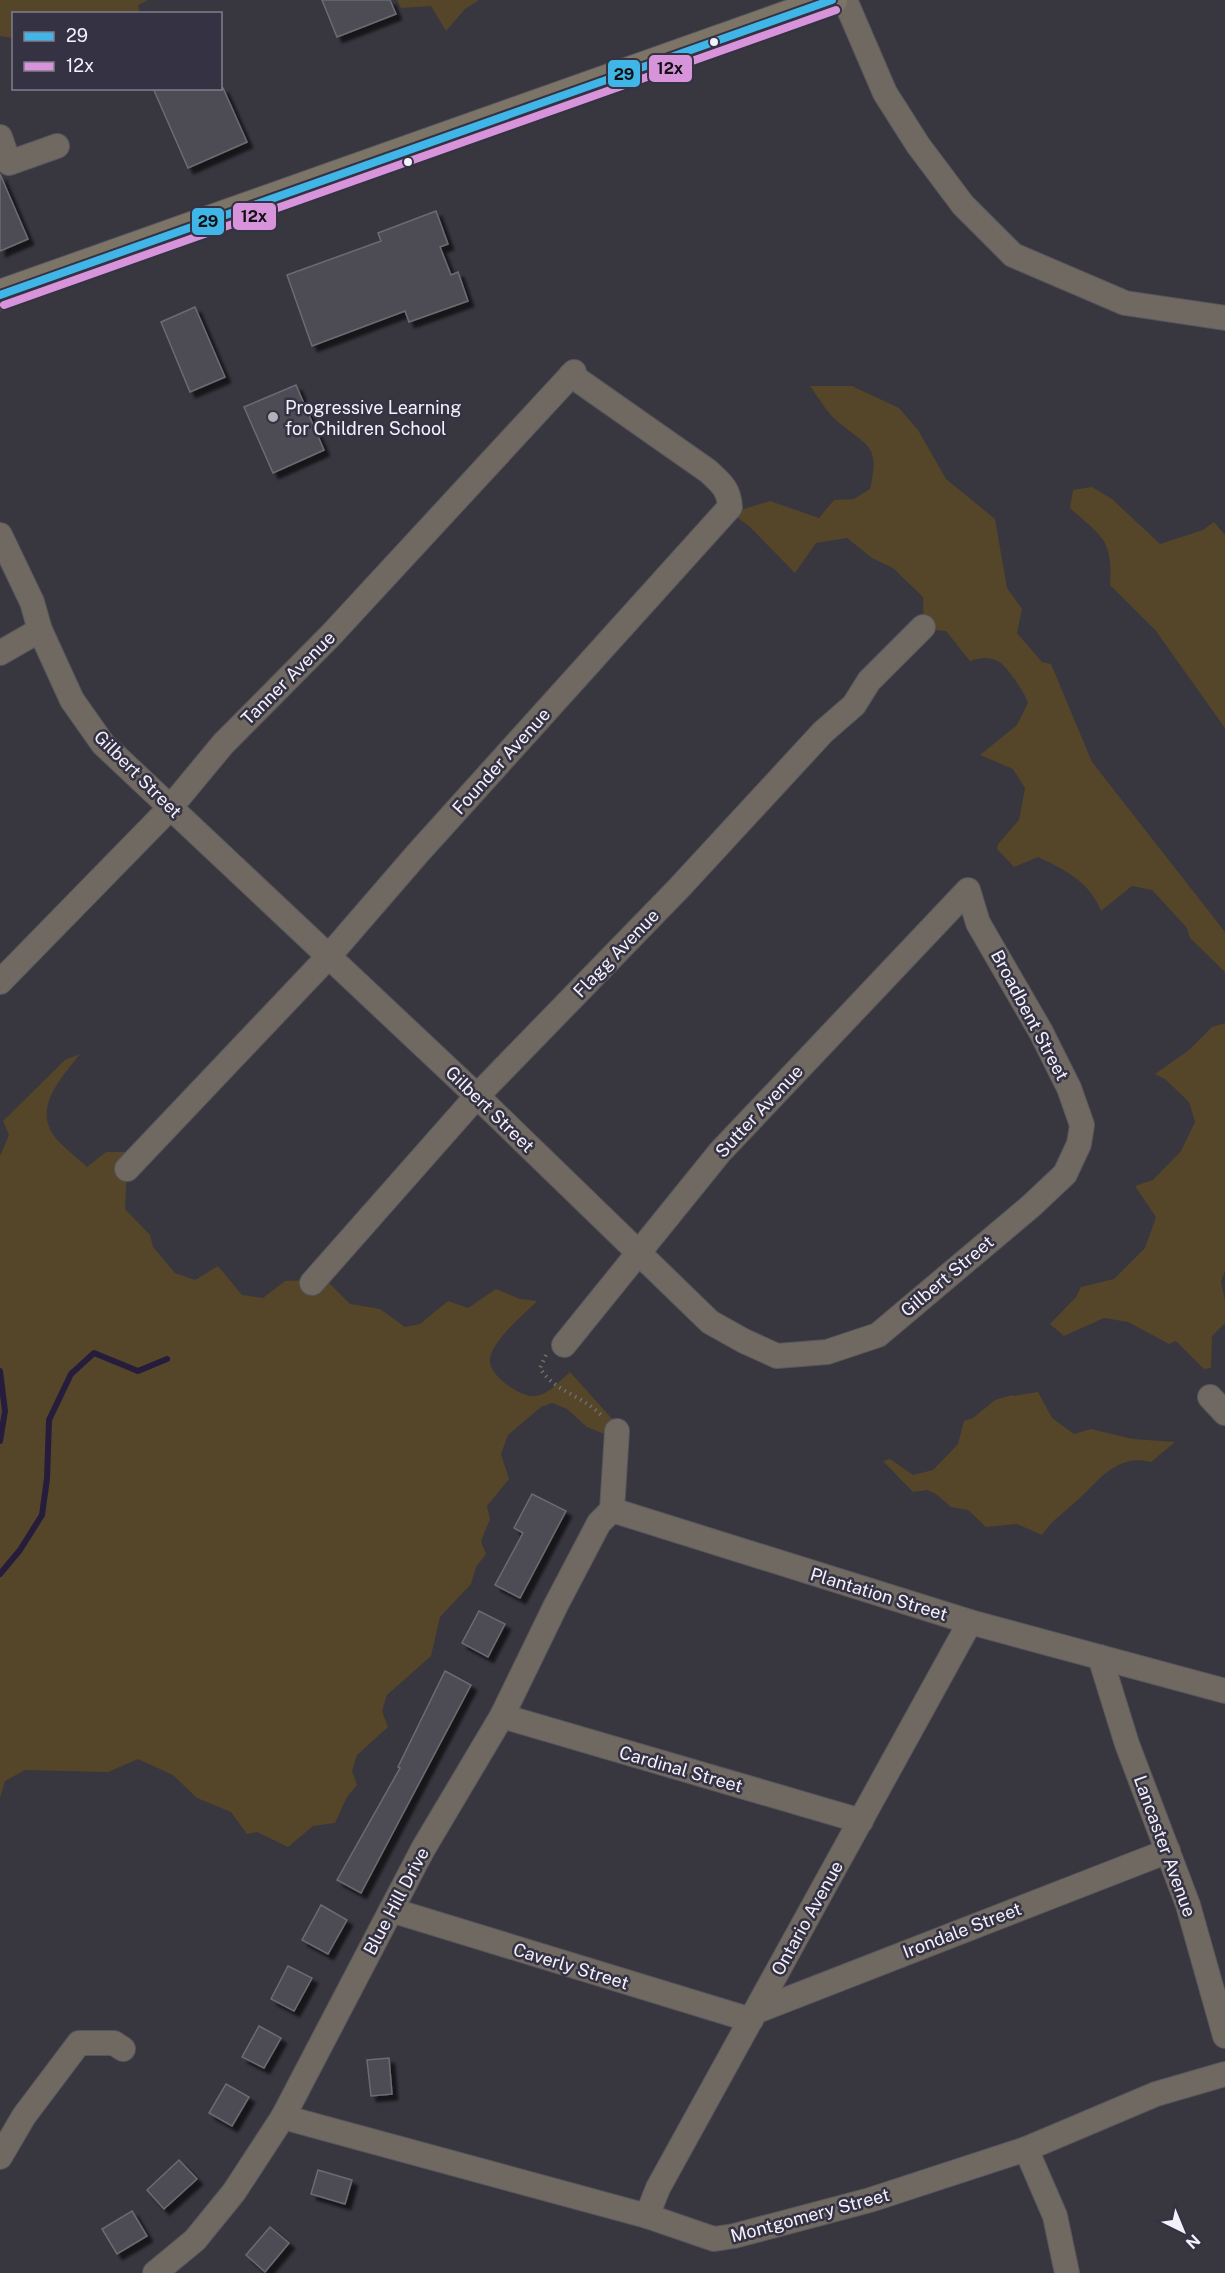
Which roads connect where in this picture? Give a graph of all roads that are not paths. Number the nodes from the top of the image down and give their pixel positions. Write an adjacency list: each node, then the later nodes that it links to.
1 (832, 0): 5 (main road)
2 (844, 0): 6 (street)
3 (0, 137): 4 (street)
4 (57, 146)
5 (0, 295)
6 (1225, 318)
7 (573, 374): 12 (street, Tanner Avenue); 14 (street, Founder Avenue)
8 (0, 535): 10 (street, Gilbert Street)
9 (923, 627): 16 (street, Flagg Avenue)
10 (40, 630): 11 (street); 12 (street, Gilbert Street)
11 (0, 652)
12 (170, 808): 14 (street, Gilbert Street); 15 (street, Tanner Avenue)
13 (968, 890): 17 (street, Broadbent Street); 19 (street, Sutter Avenue)
14 (328, 956): 16 (street, Gilbert Street); 18 (street, Founder Avenue)
15 (0, 982)
16 (477, 1096): 19 (street, Gilbert Street); 20 (street, Flagg Avenue)
17 (1079, 1144): 19 (street, Gilbert Street)
18 (127, 1169)
19 (638, 1251): 21 (street, Sutter Avenue)
20 (312, 1283)
21 (564, 1345)
22 (617, 1431): 23 (street)
23 (612, 1510): 24 (street, Plantation Street); 27 (street, Blue Hill Drive)
24 (970, 1622): 25 (street, Plantation Street); 28 (street, Ontario Avenue)
25 (1100, 1658): 26 (street, Plantation Street); 29 (street, Lancaster Avenue)
26 (1225, 1691)
27 (502, 1716): 28 (street, Cardinal Street); 30 (street, Blue Hill Drive)
28 (861, 1821): 31 (street, Ontario Avenue)
29 (1168, 1851): 31 (street, Irondale Street); 32 (street, Lancaster Avenue)
30 (391, 1910): 31 (street, Caverly Street); 35 (street, Blue Hill Drive)
31 (754, 2015): 38 (street, Ontario Avenue)
32 (1225, 2036)
33 (123, 2049): 37 (street)
34 (1225, 2074): 36 (street, Montgomery Street)
35 (283, 2117): 38 (street, Montgomery Street); 39 (street, Blue Hill Drive)
36 (1026, 2149): 38 (street, Montgomery Street); 40 (street)
37 (0, 2157)
38 (646, 2216)
39 (155, 2273)
40 (1067, 2273)

